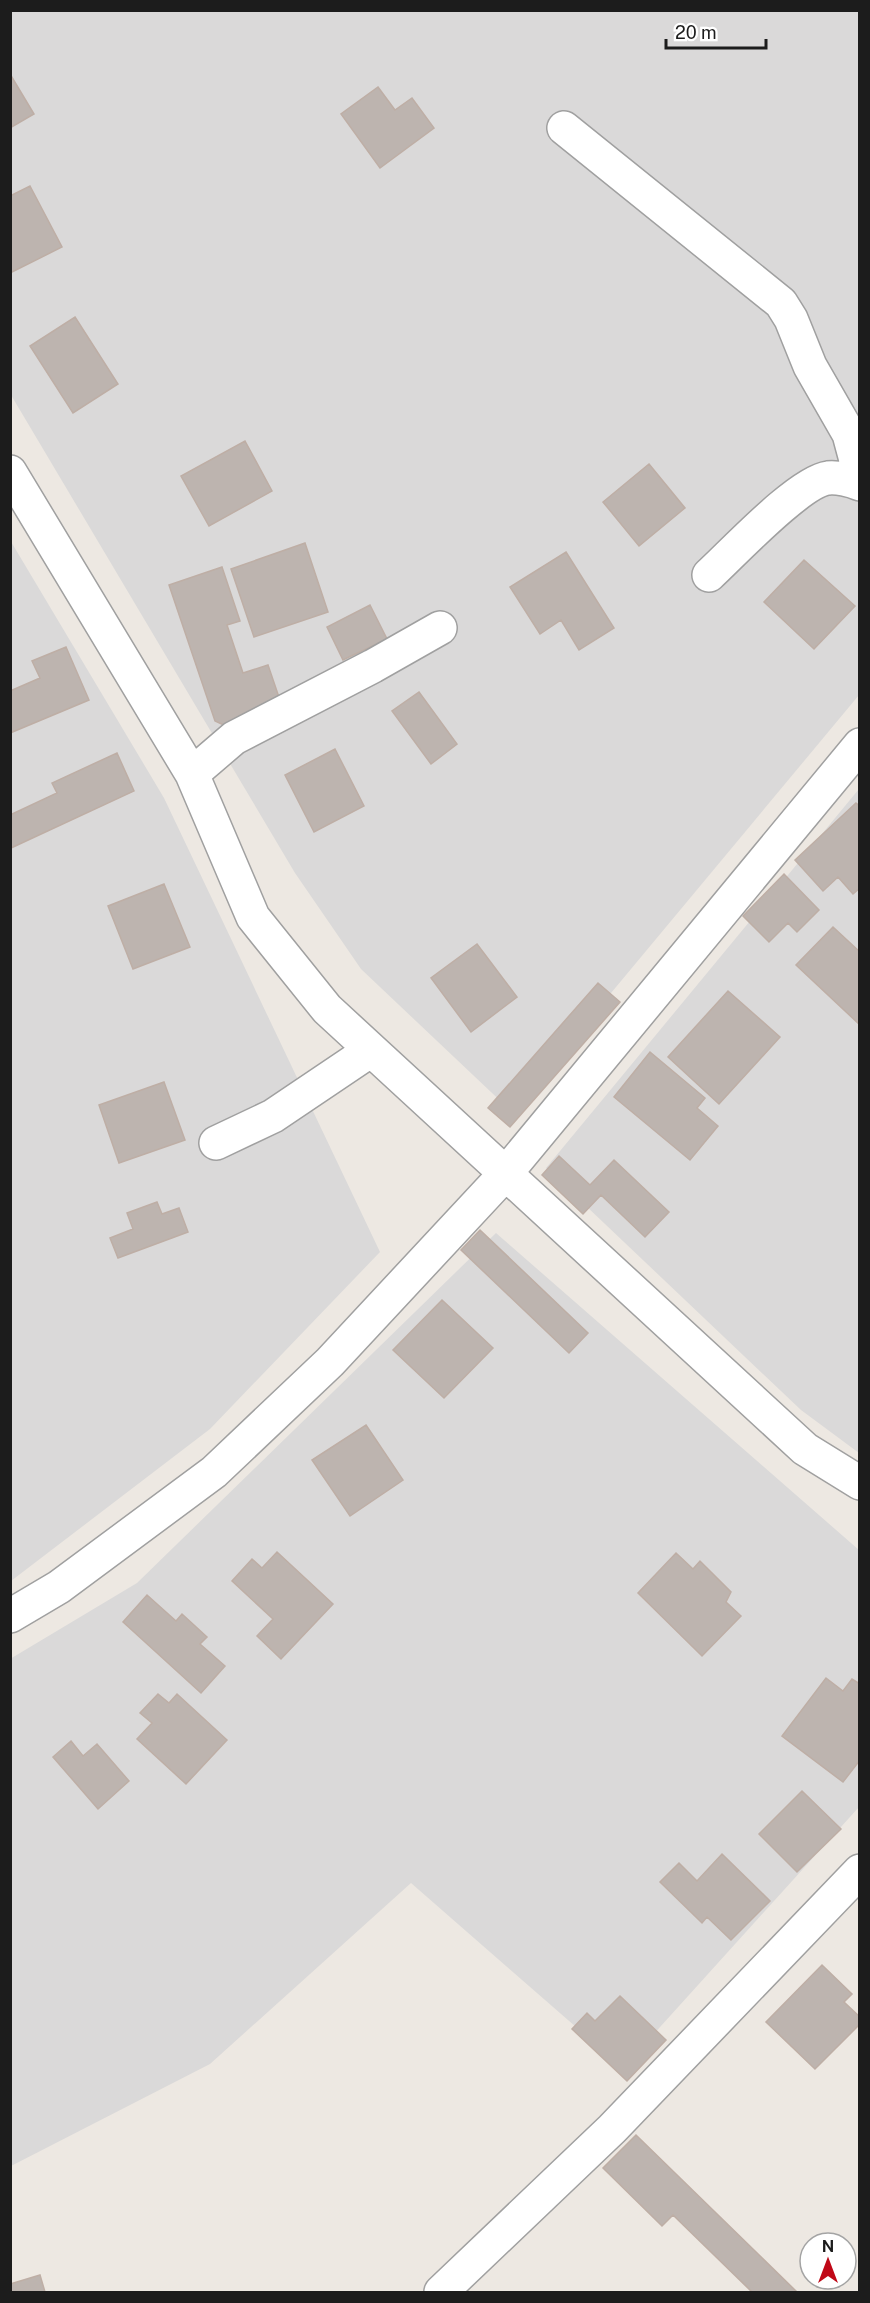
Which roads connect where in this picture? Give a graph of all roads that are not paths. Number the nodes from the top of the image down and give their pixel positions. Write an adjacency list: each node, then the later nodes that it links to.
1 (564, 128): 3 (street)
2 (10, 472): 8 (street)
3 (860, 475)
4 (860, 484): 5 (street)
5 (710, 575)
6 (440, 628): 8 (street)
7 (860, 745): 11 (street)
8 (192, 774): 9 (street)
9 (371, 1050): 10 (street); 11 (street)
10 (216, 1143)
11 (506, 1173): 12 (street); 13 (street)
12 (860, 1483)
13 (10, 1616)
14 (860, 1871): 15 (street)
15 (441, 2292)

